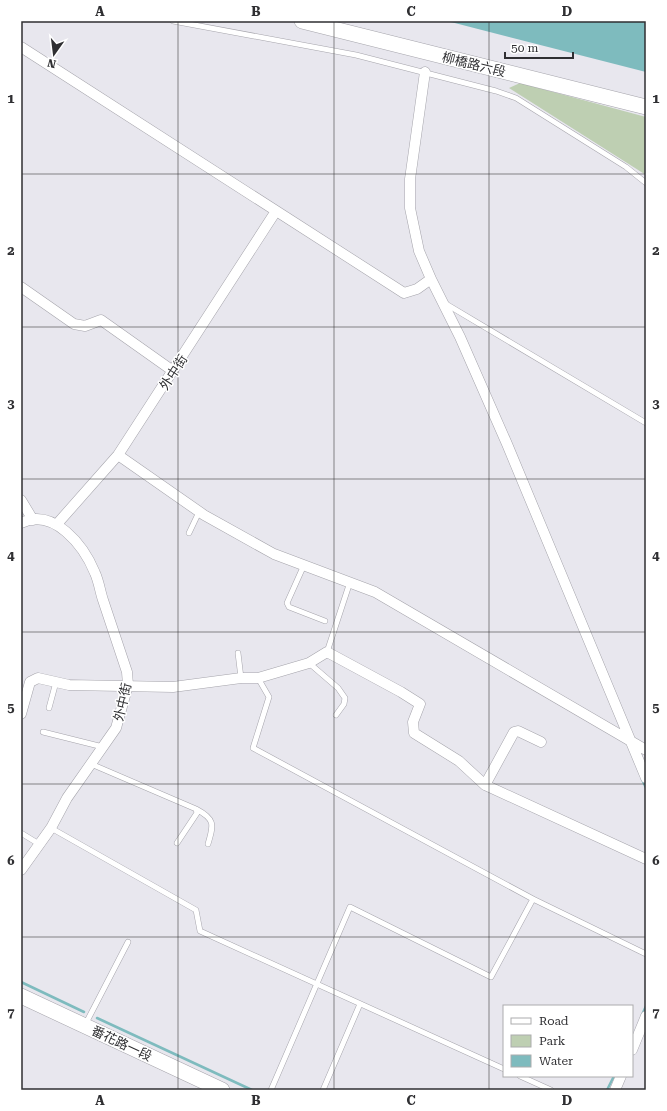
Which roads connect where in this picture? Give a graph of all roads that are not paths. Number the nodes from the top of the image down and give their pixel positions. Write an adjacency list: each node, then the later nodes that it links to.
1 (173, 21): 4 (lane)
2 (302, 21): 5 (main road, 柳橋路六段)
3 (21, 47): 7 (street)
4 (425, 72): 6 (lane); 8 (street)
5 (646, 107)
6 (646, 183)
7 (276, 210): 8 (street); 11 (street, 外中街)
8 (430, 279): 10 (street)
9 (21, 286): 11 (street)
10 (442, 301): 12 (lane); 34 (street)
11 (173, 371): 13 (street, 外中街)
12 (646, 423)
13 (118, 455): 15 (street); 18 (street, 外中街)
14 (21, 500): 16 (street)
15 (200, 512): 19 (lane); 20 (street)
16 (33, 520): 17 (street); 18 (street)
17 (21, 523)
18 (57, 524): 29 (street, 外中街)
19 (189, 533)
20 (304, 564): 21 (street); 22 (lane)
21 (350, 582): 23 (lane); 34 (street)
22 (325, 621)
23 (327, 652): 25 (street); 40 (street)
24 (238, 653): 26 (lane)
25 (309, 663): 27 (street); 32 (lane)
26 (241, 678): 27 (street); 29 (street)
27 (258, 678): 49 (lane)
28 (56, 682): 29 (street); 30 (lane); 31 (street)
29 (128, 685): 36 (street, 外中街)
30 (49, 708)
31 (21, 714)
32 (336, 715)
33 (43, 732): 36 (lane)
34 (629, 740): 37 (street); 39 (street)
35 (541, 742): 40 (street)
36 (102, 747): 38 (street, 外中街)
37 (646, 750)
38 (91, 764): 41 (lane); 42 (street, 外中街)
39 (646, 778)
40 (485, 785): 47 (street)
41 (196, 809): 44 (lane); 46 (lane)
42 (51, 828): 45 (street, 外中街); 52 (lane)
43 (21, 833): 45 (lane)
44 (177, 842)
45 (39, 844): 48 (street, 外中街)
46 (208, 844)
47 (646, 859)
48 (21, 870)
49 (533, 899): 51 (lane); 52 (lane)
50 (128, 942): 56 (lane)
51 (646, 954)
52 (317, 984): 54 (lane); 62 (lane)
53 (21, 996): 56 (main road, 番花路一段)
54 (360, 1004): 58 (lane); 63 (lane)
55 (646, 1016): 57 (street)
56 (85, 1026): 61 (main road, 番花路一段)
57 (633, 1048)
58 (503, 1069)
59 (522, 1077): 64 (lane)
60 (621, 1077): 65 (street)
61 (222, 1090)
62 (271, 1090)
63 (323, 1090)
64 (551, 1090)
65 (615, 1090)

